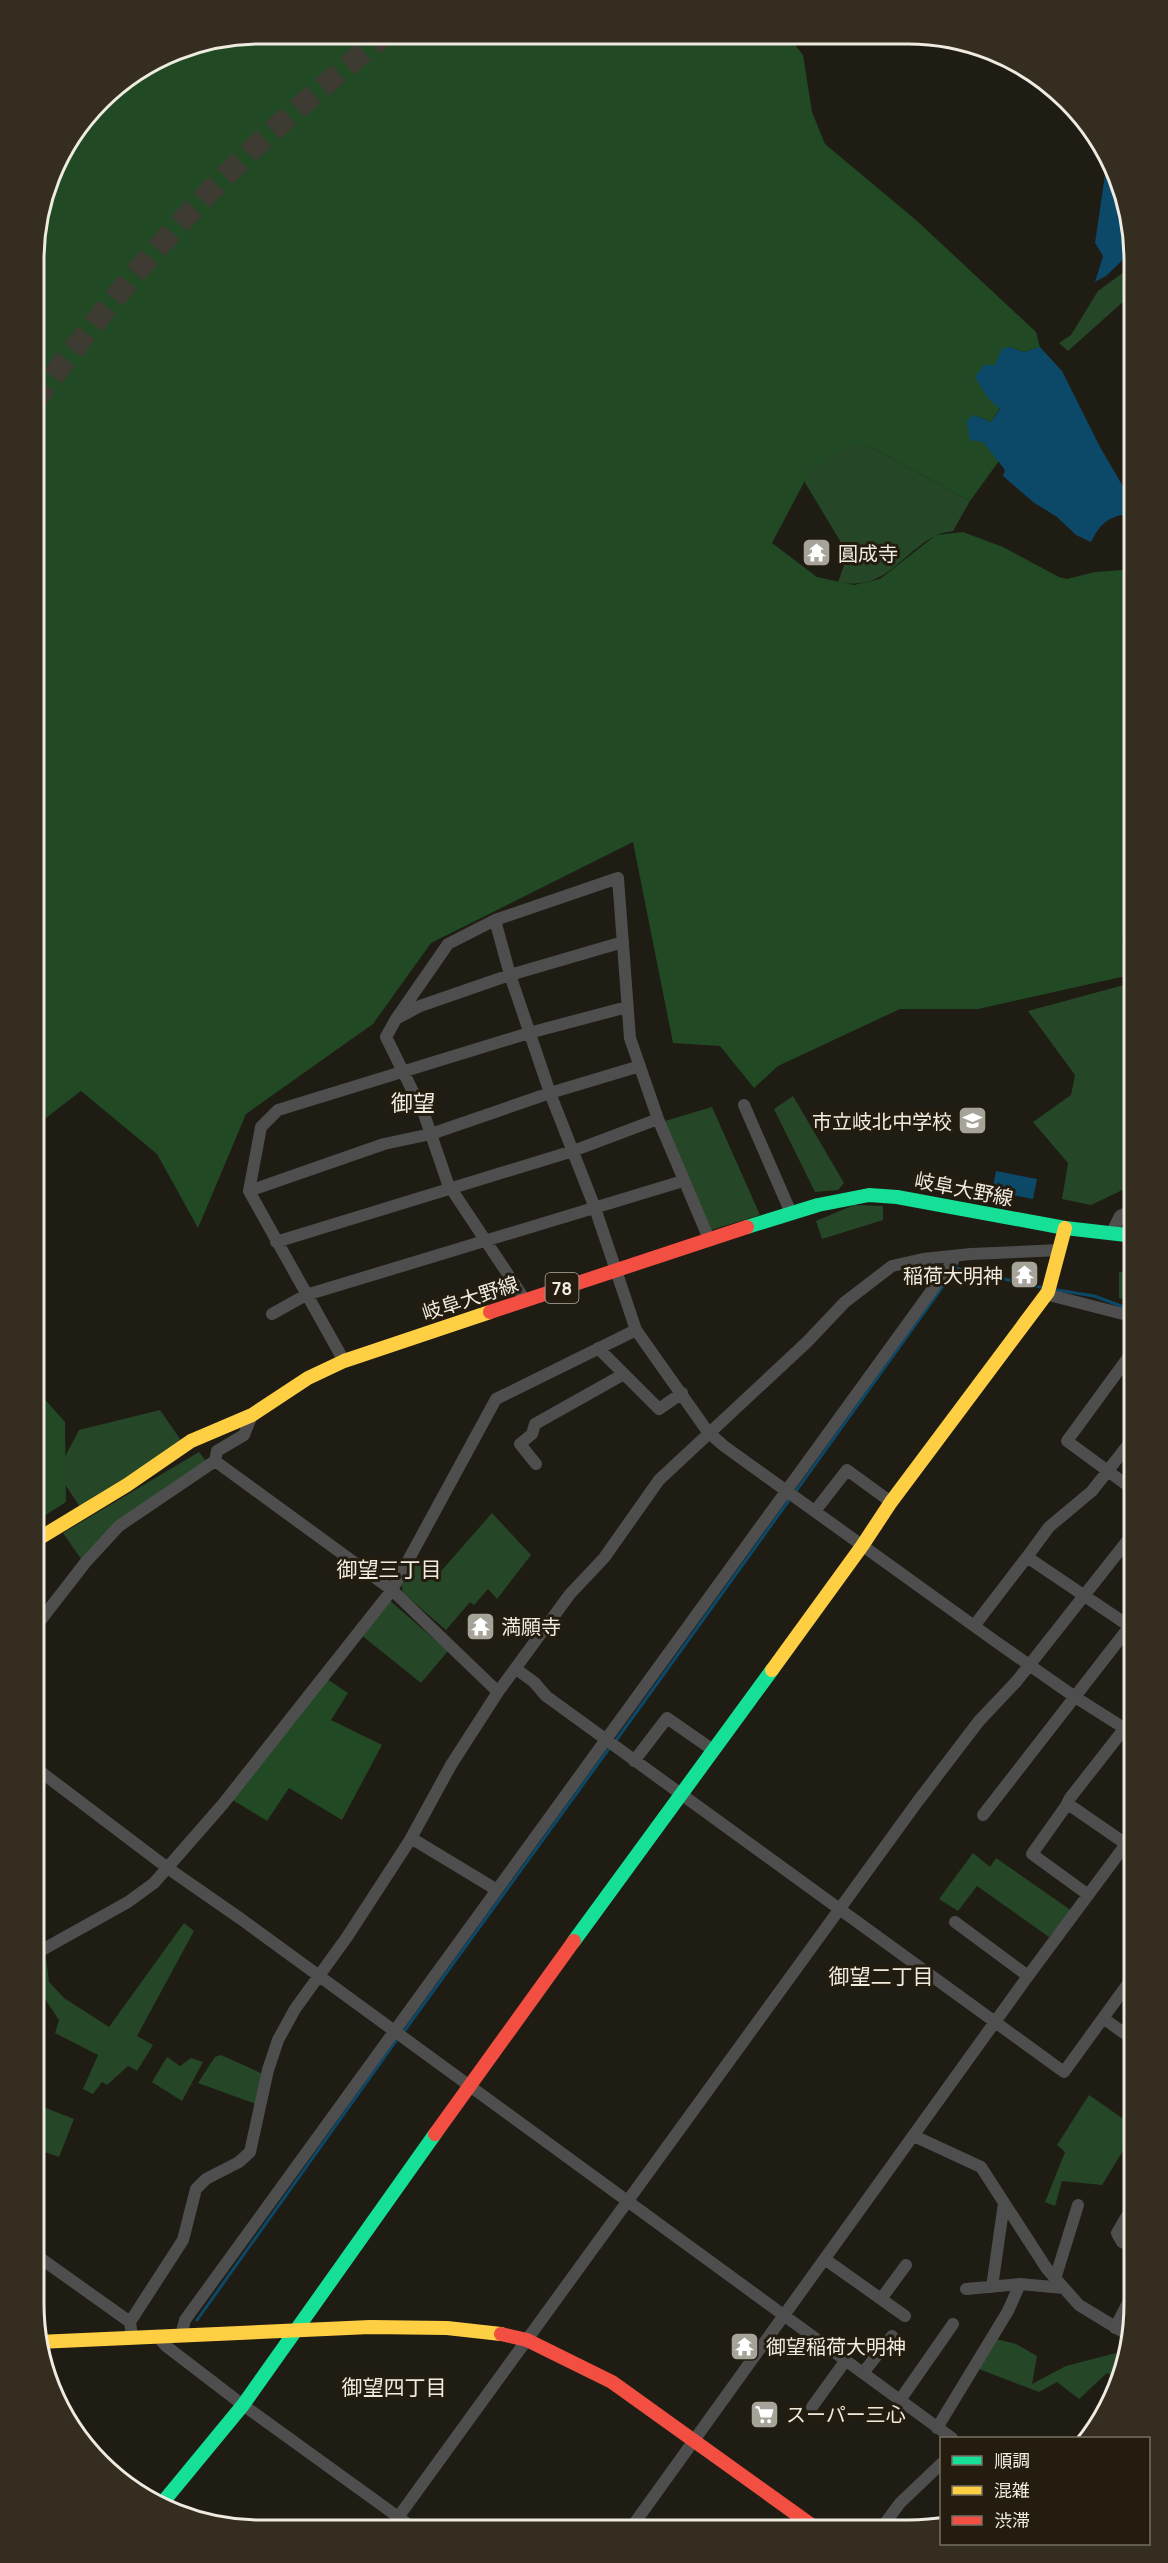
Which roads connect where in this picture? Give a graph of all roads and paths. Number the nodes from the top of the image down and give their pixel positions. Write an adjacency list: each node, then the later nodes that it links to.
1 (495, 920): 2 (street); 3 (street); 5 (street)
2 (623, 942): 3 (street); 4 (street)
3 (510, 975): 5 (street); 6 (street)
4 (627, 1006): 6 (street); 7 (street)
5 (396, 1019): 8 (street)
6 (529, 1033): 8 (street); 9 (street)
7 (640, 1066): 9 (street); 11 (street)
8 (404, 1072): 12 (street); 16 (street)
9 (550, 1093): 12 (street); 13 (street)
10 (744, 1105): 18 (street)
11 (658, 1119): 13 (street); 14 (street)
12 (431, 1134): 15 (street); 16 (street)
13 (573, 1151): 15 (street); 17 (street)
14 (683, 1181): 17 (street); 23 (street)
15 (451, 1188): 24 (street); 25 (street)
16 (249, 1191): 25 (street)
17 (595, 1208): 24 (street); 28 (street)
18 (791, 1214): 20 (street, 岐阜大野線 / 78); 23 (street, 岐阜大野線 / 78)
19 (1124, 1214): 21 (street)
20 (1065, 1228): 21 (street, 岐阜大野線 / 78); 26 (street)
21 (1111, 1234): 22 (street, 岐阜大野線 / 78)
22 (1124, 1235)
23 (709, 1239): 28 (street, 岐阜大野線 / 78)
24 (486, 1240): 30 (street); 31 (street)
25 (276, 1242): 30 (street)
26 (1060, 1250): 27 (street); 29 (street)
27 (952, 1256): 41 (street); 47 (street)
28 (615, 1271): 31 (street, 岐阜大野線 / 78); 34 (street)
29 (1045, 1294): 33 (street); 48 (street)
30 (306, 1295): 32 (street); 36 (street)
31 (525, 1300): 36 (street, 岐阜大野線 / 78)
32 (272, 1314)
33 (1124, 1314)
34 (636, 1330): 35 (street); 39 (street)
35 (598, 1348): 38 (street); 54 (street)
36 (344, 1361): 40 (street, 岐阜大野線 / 78)
37 (1124, 1363): 45 (street)
38 (624, 1374): 39 (street); 44 (street)
39 (682, 1393): 41 (street)
40 (252, 1414): 43 (street); 50 (street, 岐阜大野線 / 78)
41 (708, 1431): 47 (street); 61 (street)
42 (1124, 1450): 45 (street)
43 (215, 1461): 54 (street); 56 (street)
44 (536, 1464)
45 (1108, 1471): 46 (street); 53 (street)
46 (1124, 1483)
47 (786, 1491): 49 (street); 66 (street)
48 (891, 1502): 49 (street); 52 (street)
49 (815, 1511): 52 (street)
50 (44, 1535)
51 (1124, 1544): 55 (street)
52 (862, 1546): 58 (street); 67 (street)
53 (1027, 1557): 55 (street); 58 (street)
54 (392, 1590): 62 (street); 76 (street)
55 (1083, 1594): 57 (street); 60 (street)
56 (44, 1616)
57 (1124, 1620)
58 (974, 1626): 60 (street)
59 (1124, 1637): 63 (street)
60 (1028, 1664): 63 (street); 79 (street)
61 (516, 1669): 62 (street); 66 (street)
62 (498, 1692): 73 (street)
63 (1075, 1697): 64 (street); 72 (street)
64 (1124, 1728)
65 (1124, 1739): 71 (street)
66 (605, 1740): 68 (street); 77 (street)
67 (713, 1750): 68 (street); 70 (street)
68 (634, 1761): 70 (street)
69 (44, 1774): 76 (street)
70 (681, 1795): 79 (street); 89 (street)
71 (1068, 1804): 74 (street); 78 (street)
72 (982, 1815)
73 (411, 1838): 77 (street); 83 (street)
74 (1124, 1843)
75 (1124, 1847): 78 (street)
76 (169, 1869): 81 (street); 83 (street)
77 (497, 1890): 87 (street)
78 (1087, 1894): 82 (street)
79 (838, 1908): 86 (street); 91 (street)
80 (955, 1923): 82 (street)
81 (44, 1949)
82 (1028, 1976): 86 (street)
83 (320, 1977): 87 (street); 109 (street)
84 (1124, 1995): 85 (street)
85 (1103, 2018): 86 (street); 88 (street)
86 (995, 2022): 90 (street)
87 (394, 2031): 89 (street); 112 (street)
88 (1124, 2033)
89 (469, 2086): 91 (street); 110 (street)
90 (914, 2136): 92 (street); 96 (street)
91 (627, 2200): 105 (street); 115 (street)
92 (1004, 2203): 99 (street); 101 (street)
93 (1078, 2205): 99 (street)
94 (1124, 2221): 95 (street)
95 (1124, 2243)
96 (825, 2260): 103 (street); 105 (street)
97 (44, 2262): 109 (street)
98 (906, 2265): 103 (street)
99 (1060, 2283): 100 (street); 108 (street)
100 (1020, 2284): 101 (street); 122 (street)
101 (992, 2287): 102 (street)
102 (966, 2289)
103 (881, 2299): 106 (street)
104 (1124, 2310): 108 (street)
105 (785, 2316): 117 (street); 124 (street)
106 (905, 2316)
107 (953, 2324): 119 (street)
108 (1115, 2328): 111 (street)
109 (131, 2329): 114 (street); 116 (street)
110 (294, 2330): 112 (street); 115 (street); 120 (street)
111 (1123, 2332)
112 (181, 2336): 114 (street)
113 (892, 2336): 118 (street)
114 (159, 2338): 120 (street)
115 (527, 2340): 124 (street); 128 (street)
116 (48, 2344)
117 (846, 2360): 118 (street); 121 (street)
118 (863, 2373): 119 (street)
119 (900, 2400): 122 (street)
120 (243, 2406): 126 (street); 127 (street)
121 (812, 2407)
122 (937, 2428): 123 (street)
123 (949, 2437)
124 (693, 2441): 129 (street); 130 (street)
125 (940, 2465): 131 (street)
126 (166, 2498)
127 (392, 2520)
128 (396, 2520)
129 (637, 2520)
130 (804, 2520)
131 (887, 2520)

